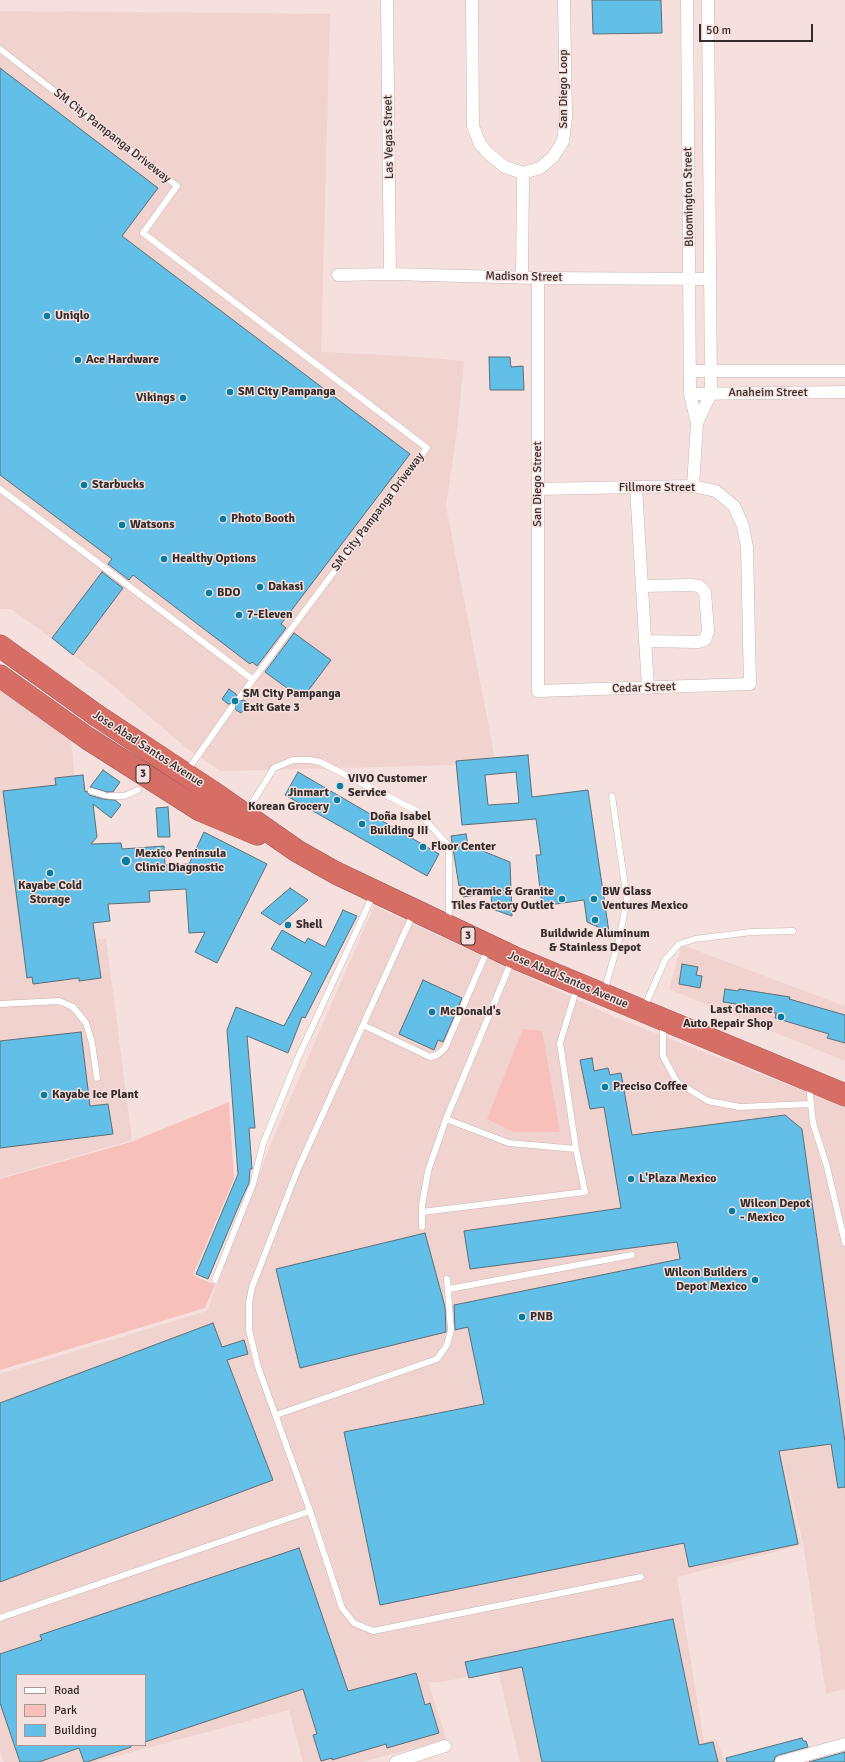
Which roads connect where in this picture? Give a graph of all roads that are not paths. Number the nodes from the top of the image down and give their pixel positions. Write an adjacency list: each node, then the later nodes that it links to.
1 (387, 0): 8 (street, Las Vegas Street)
2 (472, 0): 7 (street)
3 (564, 0): 7 (street, San Diego Loop)
4 (687, 0): 13 (street, Bloomington Street)
5 (708, 0): 12 (street, Bloomington Street)
6 (0, 49): 29 (lane, SM City Pampanga Driveway)
7 (523, 173): 10 (street)
8 (390, 274): 9 (street, Madison Street); 10 (street, Madison Street)
9 (338, 275)
10 (522, 277): 11 (street, Madison Street)
11 (538, 278): 13 (street, Madison Street); 24 (street, San Diego Street)
12 (709, 279): 13 (street, Madison Street); 15 (street, Bloomington Street)
13 (690, 280): 14 (street, Bloomington Street)
14 (690, 371): 15 (street, Anaheim Street); 18 (street, Bloomington Street)
15 (710, 371): 16 (street, Anaheim Street); 19 (street, Bloomington Street)
16 (845, 371)
17 (845, 392): 19 (street, Anaheim Street)
18 (690, 394): 19 (street, Anaheim Street); 20 (street, Bloomington Street)
19 (711, 394): 20 (street)
20 (697, 423): 21 (street)
21 (693, 486): 22 (street, Fillmore Street); 30 (street, Fillmore Street)
22 (636, 487): 24 (street, Fillmore Street); 25 (street)
23 (0, 489): 29 (lane)
24 (538, 489): 33 (street, San Diego Street)
25 (643, 586): 26 (street); 26 (street)
26 (645, 641): 31 (street)
27 (0, 646): 32 (highway, Jose Abad Santos Avenue / 3)
28 (0, 676): 36 (highway, Jose Abad Santos Avenue / 3)
29 (252, 679): 34 (lane)
30 (750, 684): 31 (street, Cedar Street)
31 (648, 688): 33 (street, Cedar Street)
32 (59, 689): 36 (highway); 37 (highway, Jose Abad Santos Avenue / 3)
33 (538, 690)
34 (240, 697)
35 (232, 707): 37 (lane)
36 (45, 708): 42 (highway, Jose Abad Santos Avenue / 3)
37 (185, 774): 41 (highway, Jose Abad Santos Avenue / 3)
38 (138, 790): 39 (lane)
39 (91, 791)
40 (612, 796): 50 (lane)
41 (245, 814): 42 (highway, Jose Abad Santos Avenue / 3); 45 (lane)
42 (297, 851): 43 (highway, Jose Abad Santos Avenue / 3)
43 (374, 891): 44 (highway, Jose Abad Santos Avenue / 3); 65 (lane)
44 (415, 910): 45 (highway, Jose Abad Santos Avenue / 3); 53 (lane)
45 (449, 927): 47 (highway, Jose Abad Santos Avenue / 3)
46 (793, 931): 52 (lane)
47 (489, 947): 48 (highway, Jose Abad Santos Avenue / 3); 53 (lane)
48 (513, 957): 49 (highway, Jose Abad Santos Avenue / 3); 58 (lane)
49 (577, 984): 50 (highway, Jose Abad Santos Avenue / 3); 59 (lane)
50 (603, 995): 52 (highway, Jose Abad Santos Avenue / 3)
51 (0, 1004): 54 (lane)
52 (653, 1014): 55 (highway, Jose Abad Santos Avenue / 3); 57 (lane)
53 (363, 1025): 67 (lane)
54 (97, 1078)
55 (809, 1080): 56 (highway, Jose Abad Santos Avenue / 3); 57 (lane)
56 (845, 1095)
57 (810, 1104): 62 (lane)
58 (446, 1119): 59 (lane); 60 (lane)
59 (576, 1149): 60 (lane)
60 (422, 1212): 61 (lane)
61 (422, 1227)
62 (845, 1243)
63 (632, 1255): 66 (lane)
64 (447, 1279): 66 (lane)
65 (215, 1280)
66 (449, 1289): 67 (lane)
67 (276, 1415): 68 (lane)
68 (310, 1511): 69 (lane); 70 (lane)
69 (641, 1577)
70 (0, 1618)
71 (845, 1744): 74 (street)
72 (445, 1746): 73 (street)
73 (396, 1762)
74 (781, 1762)

